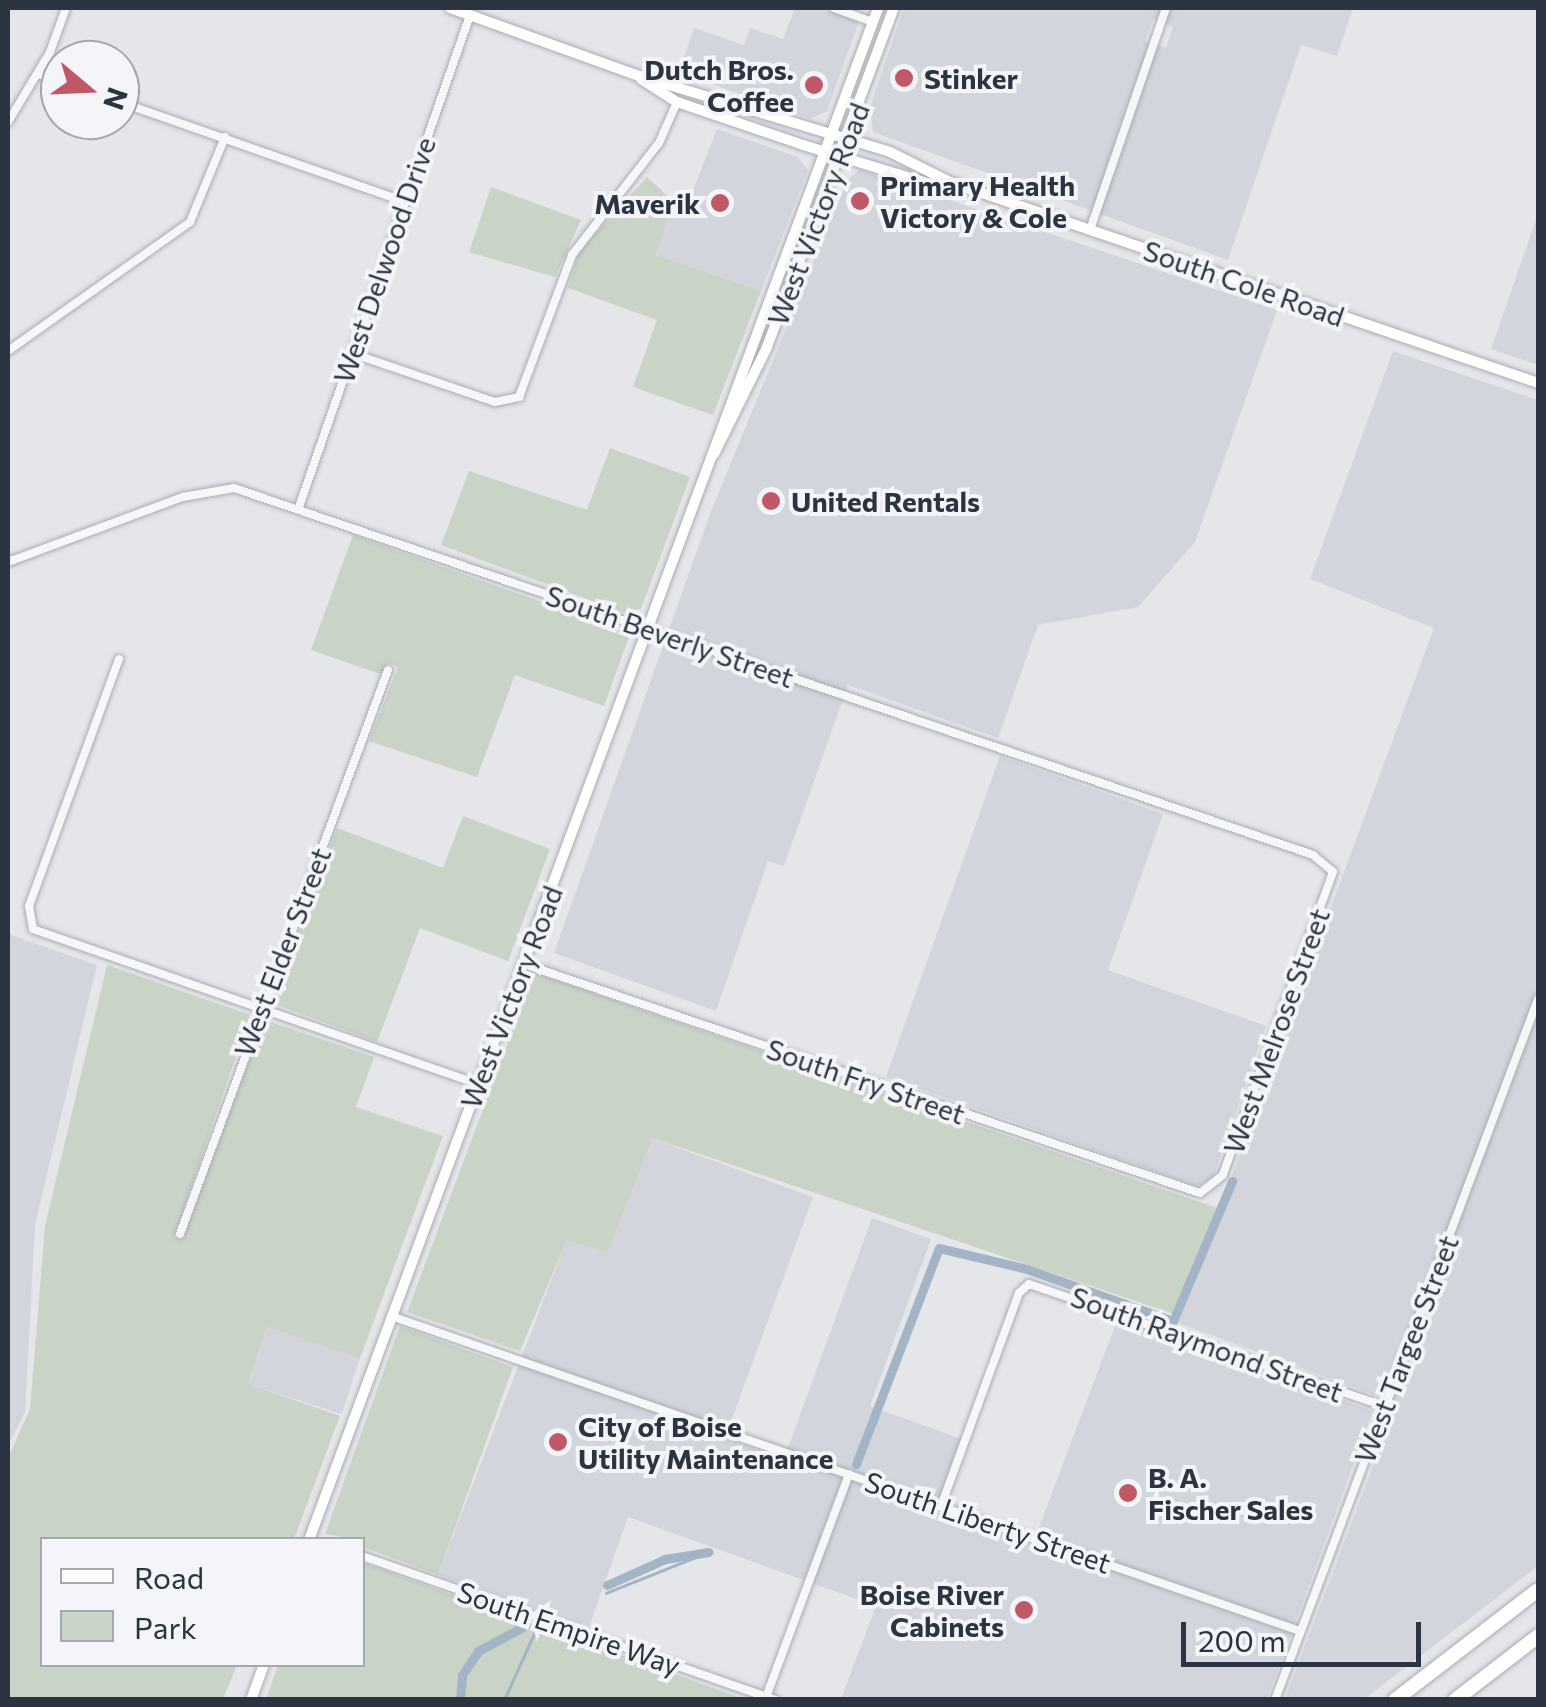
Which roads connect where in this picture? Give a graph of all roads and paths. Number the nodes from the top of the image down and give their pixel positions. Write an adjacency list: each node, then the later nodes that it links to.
1 (66, 8): 9 (street)
2 (450, 8): 7 (main road, South Cole Road)
3 (834, 8): 8 (street)
4 (878, 8): 8 (main road, West Victory Road)
5 (894, 8): 17 (main road, West Victory Road)
6 (1166, 8): 22 (street)
7 (470, 14): 10 (main road, South Cole Road); 21 (street, West Delwood Drive)
8 (873, 22): 15 (main road, West Victory Road)
9 (38, 74): 14 (street)
10 (639, 76): 11 (main road, South Cole Road); 12 (main road, South Cole Road)
11 (707, 97): 12 (main road, South Cole Road); 15 (main road, South Cole Road)
12 (677, 102): 18 (main road, South Cole Road); 24 (street)
13 (140, 109): 16 (street)
14 (8, 122)
15 (833, 134): 17 (main road, South Cole Road); 18 (main road, West Victory Road)
16 (225, 137): 21 (street); 23 (street)
17 (849, 138): 19 (main road, West Victory Road); 20 (main road, South Cole Road)
18 (826, 151): 19 (main road, South Cole Road); 25 (main road, West Victory Road)
19 (843, 155): 20 (main road, South Cole Road); 27 (main road, West Victory Road)
20 (950, 182): 22 (main road, South Cole Road)
21 (405, 202): 24 (street, West Delwood Drive)
22 (1090, 230): 26 (main road, South Cole Road)
23 (8, 351)
24 (351, 353): 29 (street, West Delwood Drive)
25 (742, 371): 27 (main road, West Victory Road); 28 (main road, West Victory Road)
26 (1538, 383)
27 (736, 418): 28 (main road, West Victory Road)
28 (714, 455): 31 (main road, West Victory Road)
29 (298, 506): 30 (street, South Beverly Street); 31 (street, South Beverly Street)
30 (9, 557)
31 (648, 628): 34 (street, South Beverly Street); 35 (main road, West Victory Road)
32 (119, 659): 37 (street)
33 (388, 670): 37 (street, West Elder Street)
34 (1332, 866): 39 (street, West Melrose Street)
35 (524, 964): 38 (main road, West Victory Road); 39 (street, South Fry Street)
36 (1538, 999): 42 (street, West Targee Street)
37 (260, 1010): 38 (street); 40 (street, West Elder Street)
38 (478, 1084): 41 (main road, West Victory Road)
39 (1208, 1190)
40 (180, 1234)
41 (392, 1316): 43 (street, South Liberty Street); 45 (main road, West Victory Road)
42 (1384, 1406): 44 (street, South Raymond Street); 48 (street, West Targee Street)
43 (849, 1474): 44 (street, South Liberty Street); 51 (street)
44 (942, 1506): 48 (street, South Liberty Street)
45 (312, 1537)
46 (365, 1557): 51 (street, South Empire Way)
47 (1538, 1590): 54 (highway)
48 (1300, 1631): 53 (street, West Targee Street)
49 (1538, 1636): 55 (highway)
50 (263, 1667): 52 (main road)
51 (769, 1698)
52 (251, 1700)
53 (1275, 1700)
54 (1395, 1700)
55 (1455, 1700)

